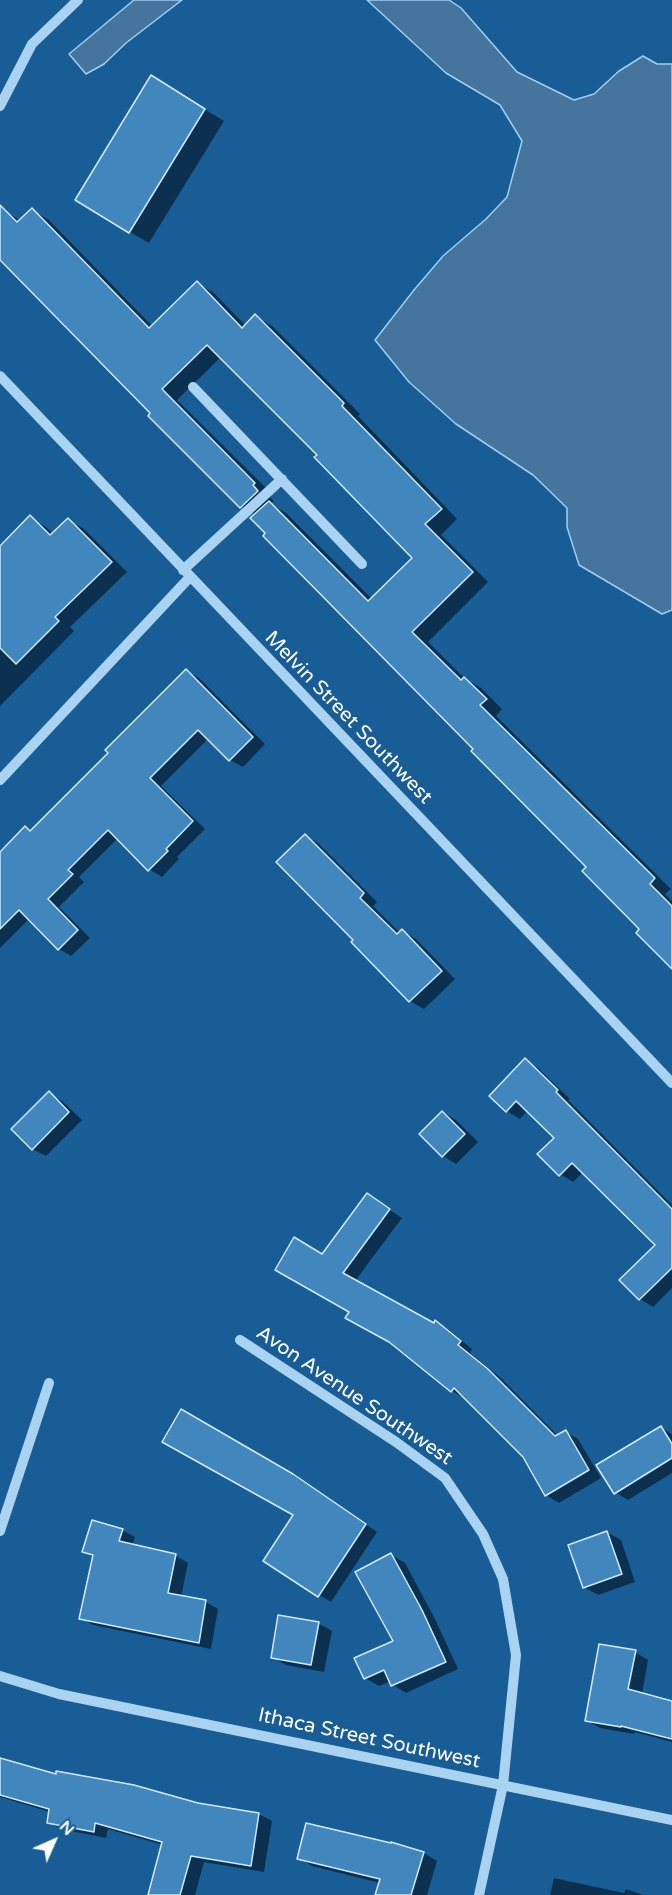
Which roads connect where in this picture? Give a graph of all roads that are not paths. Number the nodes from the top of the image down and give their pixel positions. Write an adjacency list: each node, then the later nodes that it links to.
1 (78, 0): 2 (street)
2 (0, 106)
3 (0, 376): 7 (street, Melvin Street Southwest)
4 (193, 387): 5 (street)
5 (282, 479): 6 (street); 7 (street)
6 (362, 564)
7 (186, 573): 8 (street); 9 (street, Melvin Street Southwest)
8 (0, 780)
9 (672, 1083)
10 (240, 1340): 14 (street, Avon Avenue Southwest)
11 (49, 1383): 12 (street)
12 (0, 1531)
13 (0, 1676): 14 (street, Ithaca Street Southwest)
14 (503, 1785): 15 (street, Ithaca Street Southwest); 16 (street, Avon Avenue Southwest)
15 (672, 1820)
16 (479, 1895)

